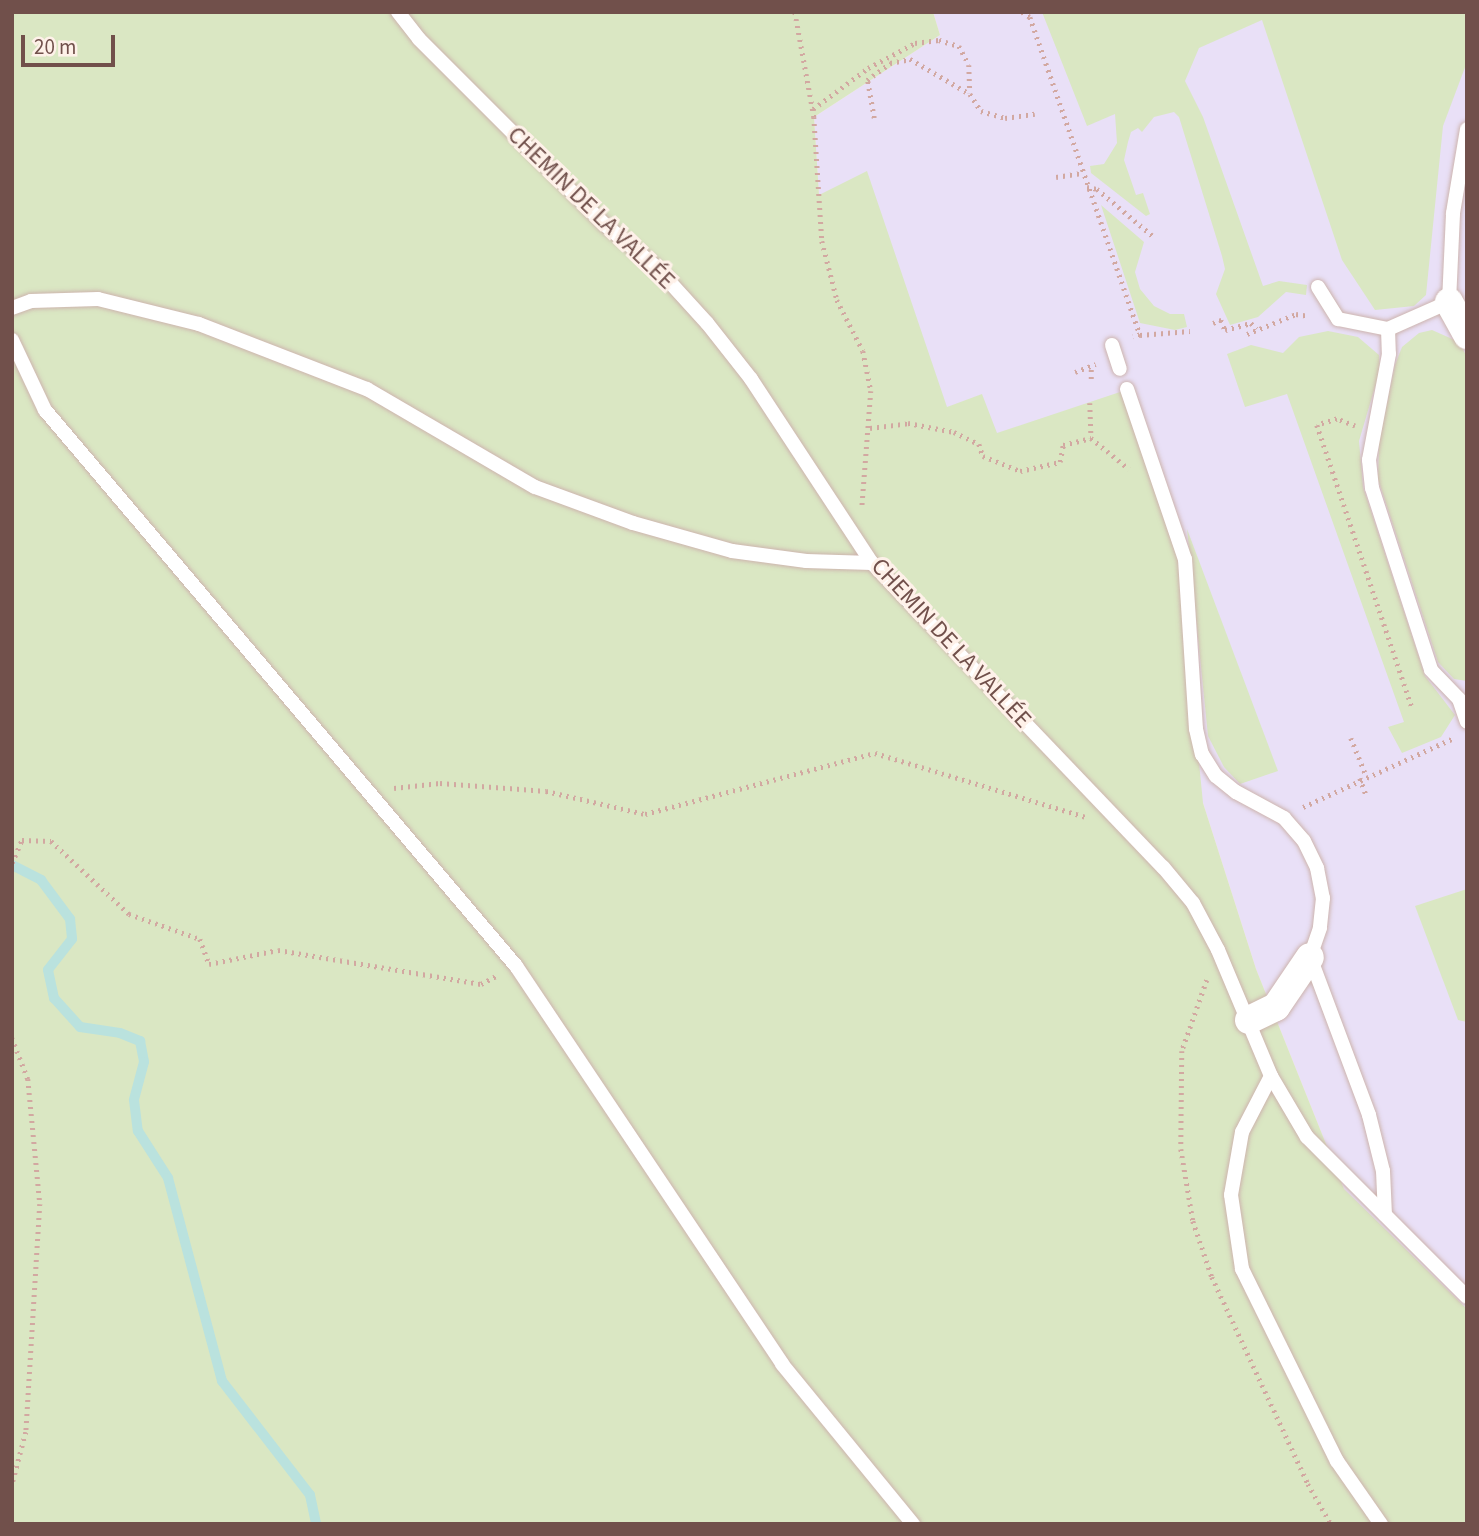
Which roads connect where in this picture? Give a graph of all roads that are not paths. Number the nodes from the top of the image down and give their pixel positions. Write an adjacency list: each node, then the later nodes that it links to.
1 (398, 12): 12 (lane, CHEMIN DE LA VALLÉE)
2 (1467, 129): 4 (lane)
3 (1318, 287): 6 (lane)
4 (1450, 302): 6 (lane); 7 (street)
5 (12, 307): 12 (lane)
6 (1388, 329): 13 (lane)
7 (1467, 335)
8 (12, 340): 19 (lane)
9 (1112, 345): 10 (lane)
10 (1121, 369)
11 (1127, 389): 14 (lane)
12 (872, 563): 15 (lane, CHEMIN DE LA VALLÉE)
13 (1467, 722)
14 (1310, 957): 15 (street); 17 (lane)
15 (1249, 1020): 16 (lane, CHEMIN DE LA VALLÉE)
16 (1271, 1076): 17 (lane, CHEMIN DE LA VALLÉE); 20 (lane)
17 (1385, 1215): 18 (lane, CHEMIN DE LA VALLÉE)
18 (1467, 1297)
19 (913, 1524)
20 (1381, 1524)

